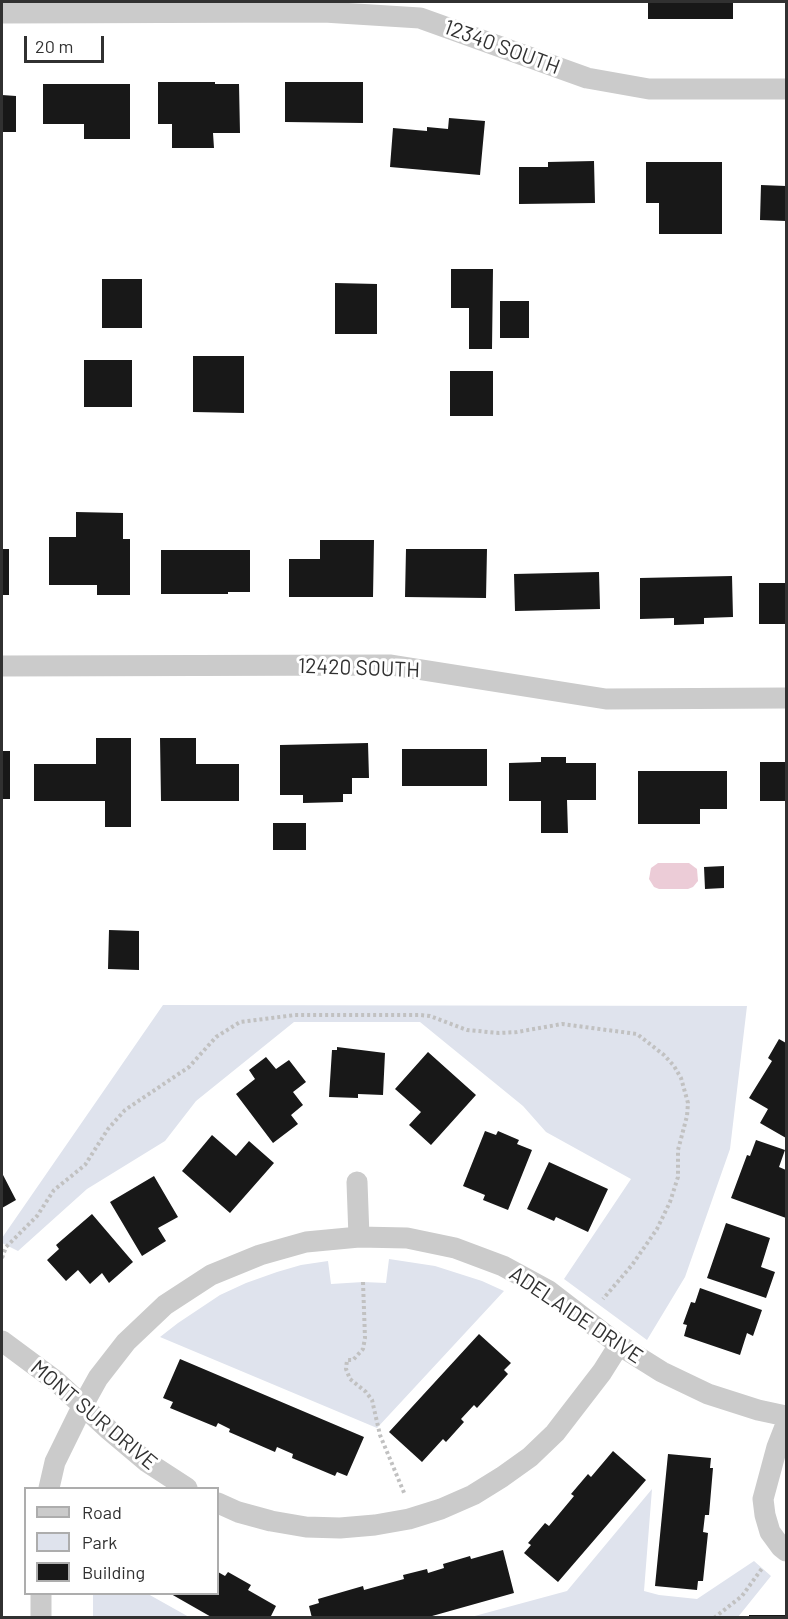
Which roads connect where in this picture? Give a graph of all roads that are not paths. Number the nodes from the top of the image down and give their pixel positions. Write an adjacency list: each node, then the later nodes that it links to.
1 (2, 12): 2 (street, 12340 SOUTH)
2 (786, 89)
3 (2, 666): 4 (street, 12420 SOUTH)
4 (786, 698)
5 (357, 1182): 6 (street)
6 (359, 1237): 8 (street, ADELAIDE DRIVE); 9 (street, ADELAIDE DRIVE)
7 (2, 1341): 9 (street, MONT SUR DRIVE)
8 (619, 1345): 10 (street, ADELAIDE DRIVE); 14 (street)
9 (83, 1405): 12 (street, ADELAIDE DRIVE); 13 (street, MONT SUR DRIVE)
10 (786, 1416)
11 (786, 1424): 15 (street)
12 (49, 1487)
13 (186, 1487)
14 (219, 1503)
15 (786, 1551)
16 (41, 1595): 17 (street)
17 (41, 1617)

